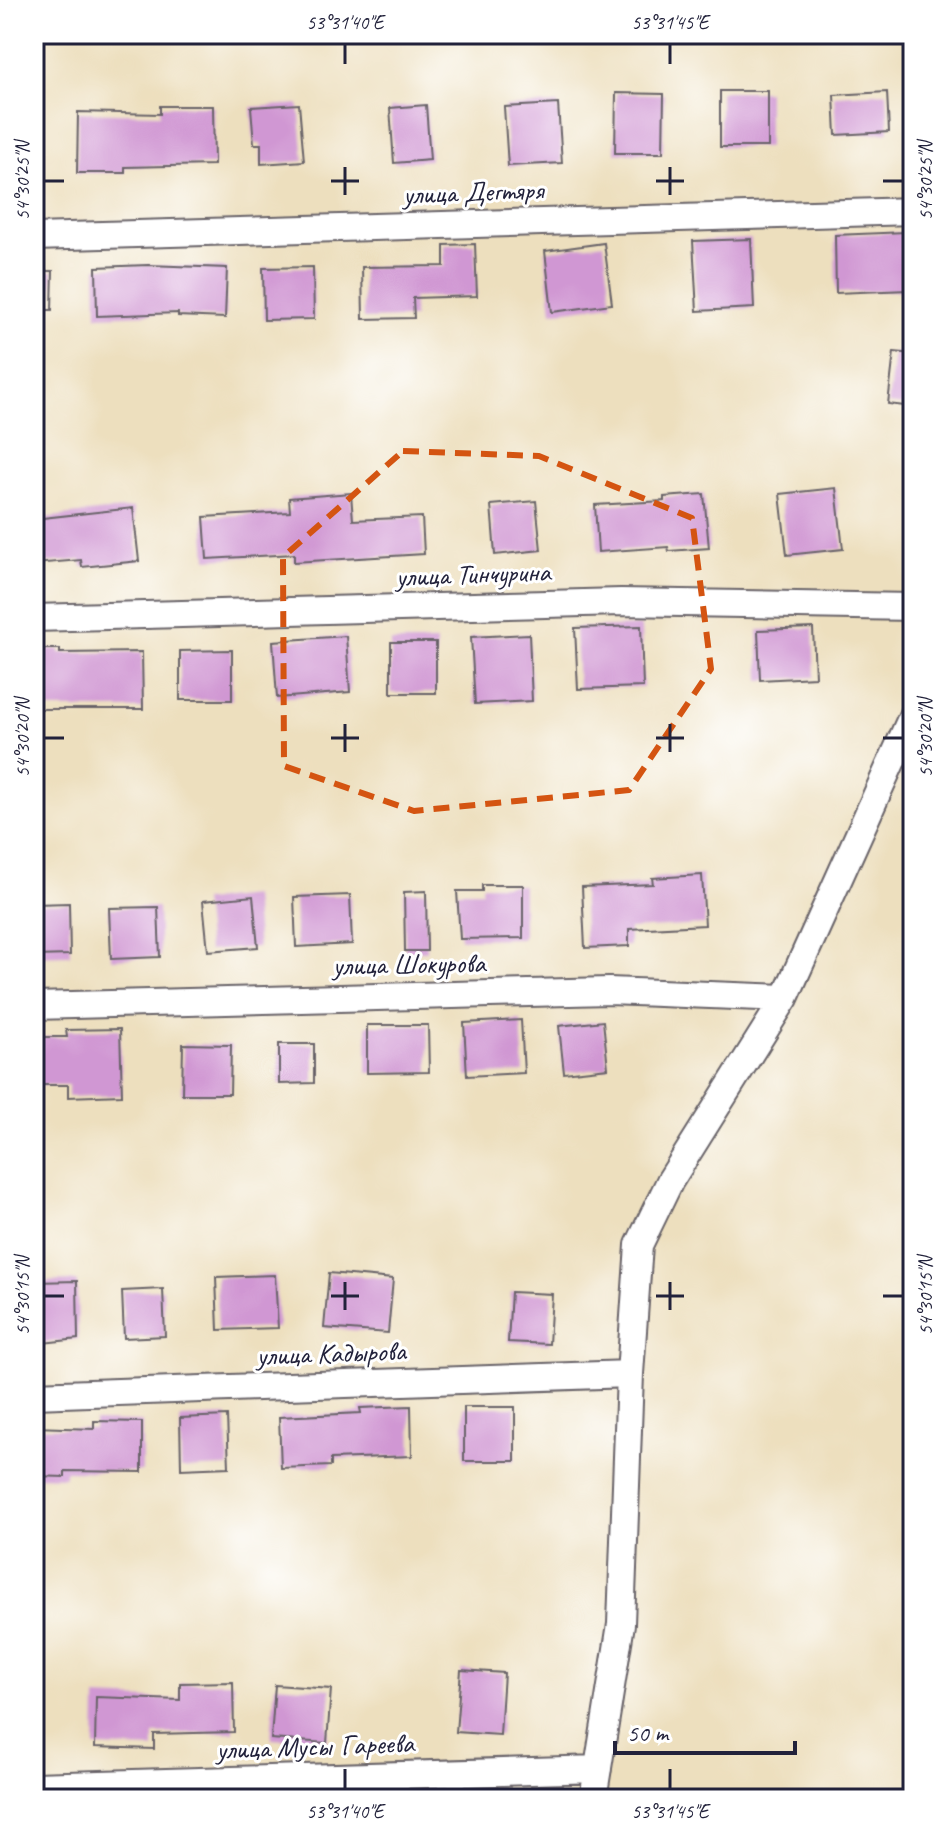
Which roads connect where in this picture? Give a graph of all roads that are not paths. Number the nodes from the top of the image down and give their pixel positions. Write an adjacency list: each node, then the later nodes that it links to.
1 (913, 211): 2 (street, улица Дегтяря)
2 (34, 237)
3 (913, 607): 4 (street, улица Тинчурина)
4 (34, 618)
5 (913, 714): 6 (street)
6 (785, 998): 7 (street, улица Шокурова); 8 (street)
7 (34, 1006)
8 (630, 1374): 9 (street, улица Кадырова); 10 (street)
9 (34, 1395)
10 (598, 1769): 11 (street, улица Мусы Гареева); 12 (street)
11 (34, 1786)
12 (593, 1799)

